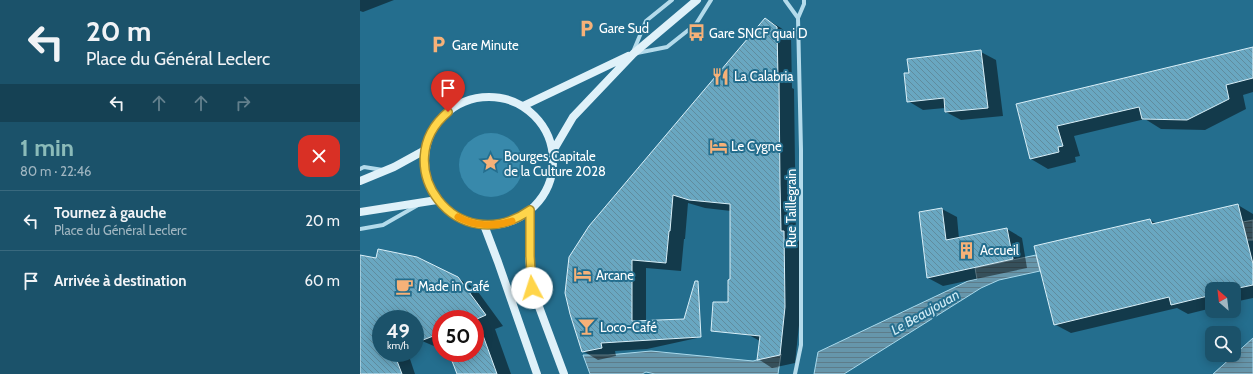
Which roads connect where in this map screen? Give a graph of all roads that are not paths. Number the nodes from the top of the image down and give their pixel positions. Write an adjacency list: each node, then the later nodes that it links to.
1 (672, 0): 7 (street)
2 (697, 0): 7 (main road)
3 (711, 0): 7 (street)
4 (785, 0): 6 (street)
5 (804, 0): 6 (street, Rue Taillegrain)
6 (798, 18): 22 (street, Rue Taillegrain)
7 (633, 54): 8 (main road); 10 (main road)
8 (523, 106): 9 (main road); 10 (main road)
9 (425, 150): 12 (main road); 14 (main road)
10 (553, 150): 16 (main road)
11 (360, 169): 12 (street)
12 (385, 170): 13 (main road)
13 (360, 181)
14 (437, 200): 15 (main road); 18 (main road)
15 (422, 203): 17 (main road); 19 (street)
16 (530, 210): 18 (main road); 21 (main road)
17 (360, 212)
18 (484, 225): 20 (main road)
19 (360, 229)
20 (537, 374)
21 (564, 374)
22 (795, 374)

